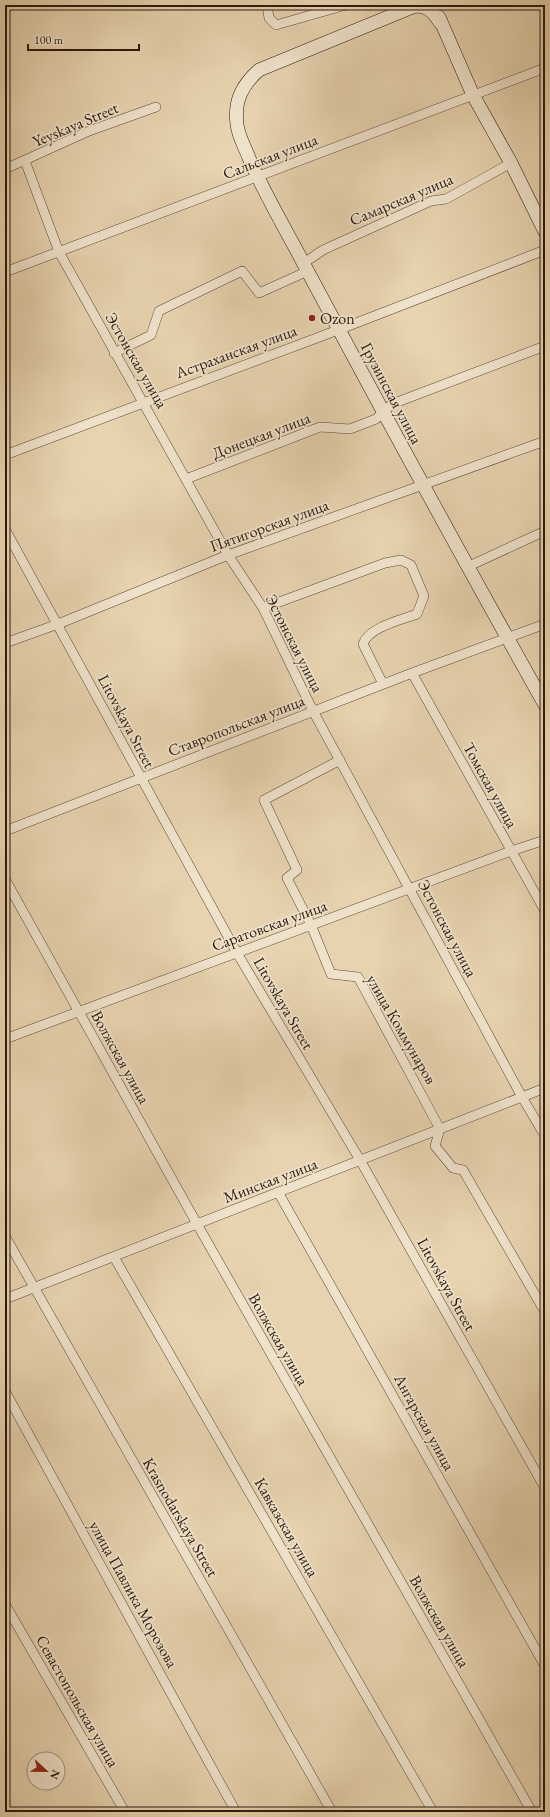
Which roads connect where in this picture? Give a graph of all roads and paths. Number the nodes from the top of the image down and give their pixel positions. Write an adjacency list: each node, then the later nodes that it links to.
1 (267, 5): 2 (street)
2 (346, 5)
3 (436, 5): 5 (main road)
4 (407, 7): 5 (main road); 12 (main road, Грузинская улица)
5 (441, 24): 7 (main road)
6 (545, 68): 7 (street, Сальская улица)
7 (473, 95): 10 (main road); 12 (street, Сальская улица)
8 (156, 108): 9 (street, Yeyskaya Street)
9 (25, 161): 11 (street, Yeyskaya Street); 15 (street, Эстонская улица)
10 (511, 163): 13 (main road); 16 (street, Самарская улица)
11 (5, 169)
12 (257, 176): 15 (street, Сальская улица); 16 (main road, Грузинская улица)
13 (545, 232)
14 (545, 250): 18 (street, Астраханская улица)
15 (59, 252): 17 (street, Сальская улица); 20 (street, Эстонская улица)
16 (306, 267): 18 (main road, Грузинская улица); 20 (street, Самарская улица)
17 (5, 272)
18 (338, 330): 21 (street, Астраханская улица); 22 (main road, Грузинская улица)
19 (545, 346): 22 (street, Донецкая улица)
20 (114, 352): 21 (street, Эстонская улица)
21 (144, 402): 24 (street, Астраханская улица); 25 (street, Эстонская улица)
22 (382, 413): 25 (street, Донецкая улица); 26 (main road, Грузинская улица)
23 (545, 441): 26 (street, Пятигорская улица)
24 (5, 455)
25 (186, 479): 29 (street, Эстонская улица)
26 (423, 486): 29 (street, Пятигорская улица); 30 (main road, Грузинская улица)
27 (5, 529): 32 (street, Litovskaya Street)
28 (545, 531): 30 (street)
29 (228, 555): 31 (street, Эстонская улица); 32 (street, Пятигорская улица)
30 (467, 567): 34 (main road, Грузинская улица)
31 (263, 608): 37 (street); 39 (street, Эстонская улица)
32 (58, 624): 35 (street, Пятигорская улица); 41 (street, Litovskaya Street)
33 (545, 624): 34 (street, Ставропольская улица)
34 (507, 638): 36 (street, Ставропольская улица); 38 (main road, Грузинская улица)
35 (5, 643)
36 (412, 673): 37 (street, Ставропольская улица); 44 (street, Томская улица)
37 (382, 684): 39 (street, Ставропольская улица)
38 (545, 705)
39 (314, 711): 40 (street, Эстонская улица); 41 (street, Ставропольская улица)
40 (340, 760): 46 (street, Эстонская улица); 48 (street, улица Коммунаров)
41 (141, 778): 42 (street, Ставропольская улица); 49 (street, Litovskaya Street)
42 (5, 831)
43 (545, 840): 44 (street, Саратовская улица)
44 (511, 851): 46 (street, Саратовская улица); 47 (street, Томская улица)
45 (5, 879): 50 (street, Волжская улица)
46 (410, 888): 48 (street, Саратовская улица); 53 (street, Эстонская улица)
47 (545, 911)
48 (311, 925): 49 (street, Саратовская улица); 54 (street, улица Коммунаров)
49 (237, 953): 50 (street, Саратовская улица); 56 (street, Litovskaya Street)
50 (78, 1012): 51 (street, Саратовская улица); 58 (street, Волжская улица)
51 (5, 1039)
52 (545, 1088): 53 (street, Минская улица)
53 (522, 1097): 54 (street, Минская улица); 55 (street, Эстонская улица)
54 (440, 1129): 56 (street, Минская улица); 63 (street)
55 (545, 1136)
56 (360, 1160): 57 (street, Минская улица); 65 (street, Litovskaya Street)
57 (278, 1192): 58 (street, Минская улица); 67 (street, Ангарская улица)
58 (197, 1224): 60 (street, Минская улица); 72 (street, Волжская улица)
59 (5, 1236): 61 (street, Krasnodarskaya Street)
60 (114, 1257): 61 (street, Минская улица); 71 (street, Кавказская улица)
61 (34, 1287): 62 (street, Минская улица); 70 (street, Krasnodarskaya Street)
62 (5, 1299)
63 (545, 1312)
64 (5, 1391): 69 (street, улица Павлика Морозова)
65 (545, 1488)
66 (5, 1604): 68 (street, Севастопольская улица)
67 (545, 1666)
68 (125, 1812)
69 (236, 1812)
70 (332, 1812)
71 (433, 1812)
72 (532, 1812)

